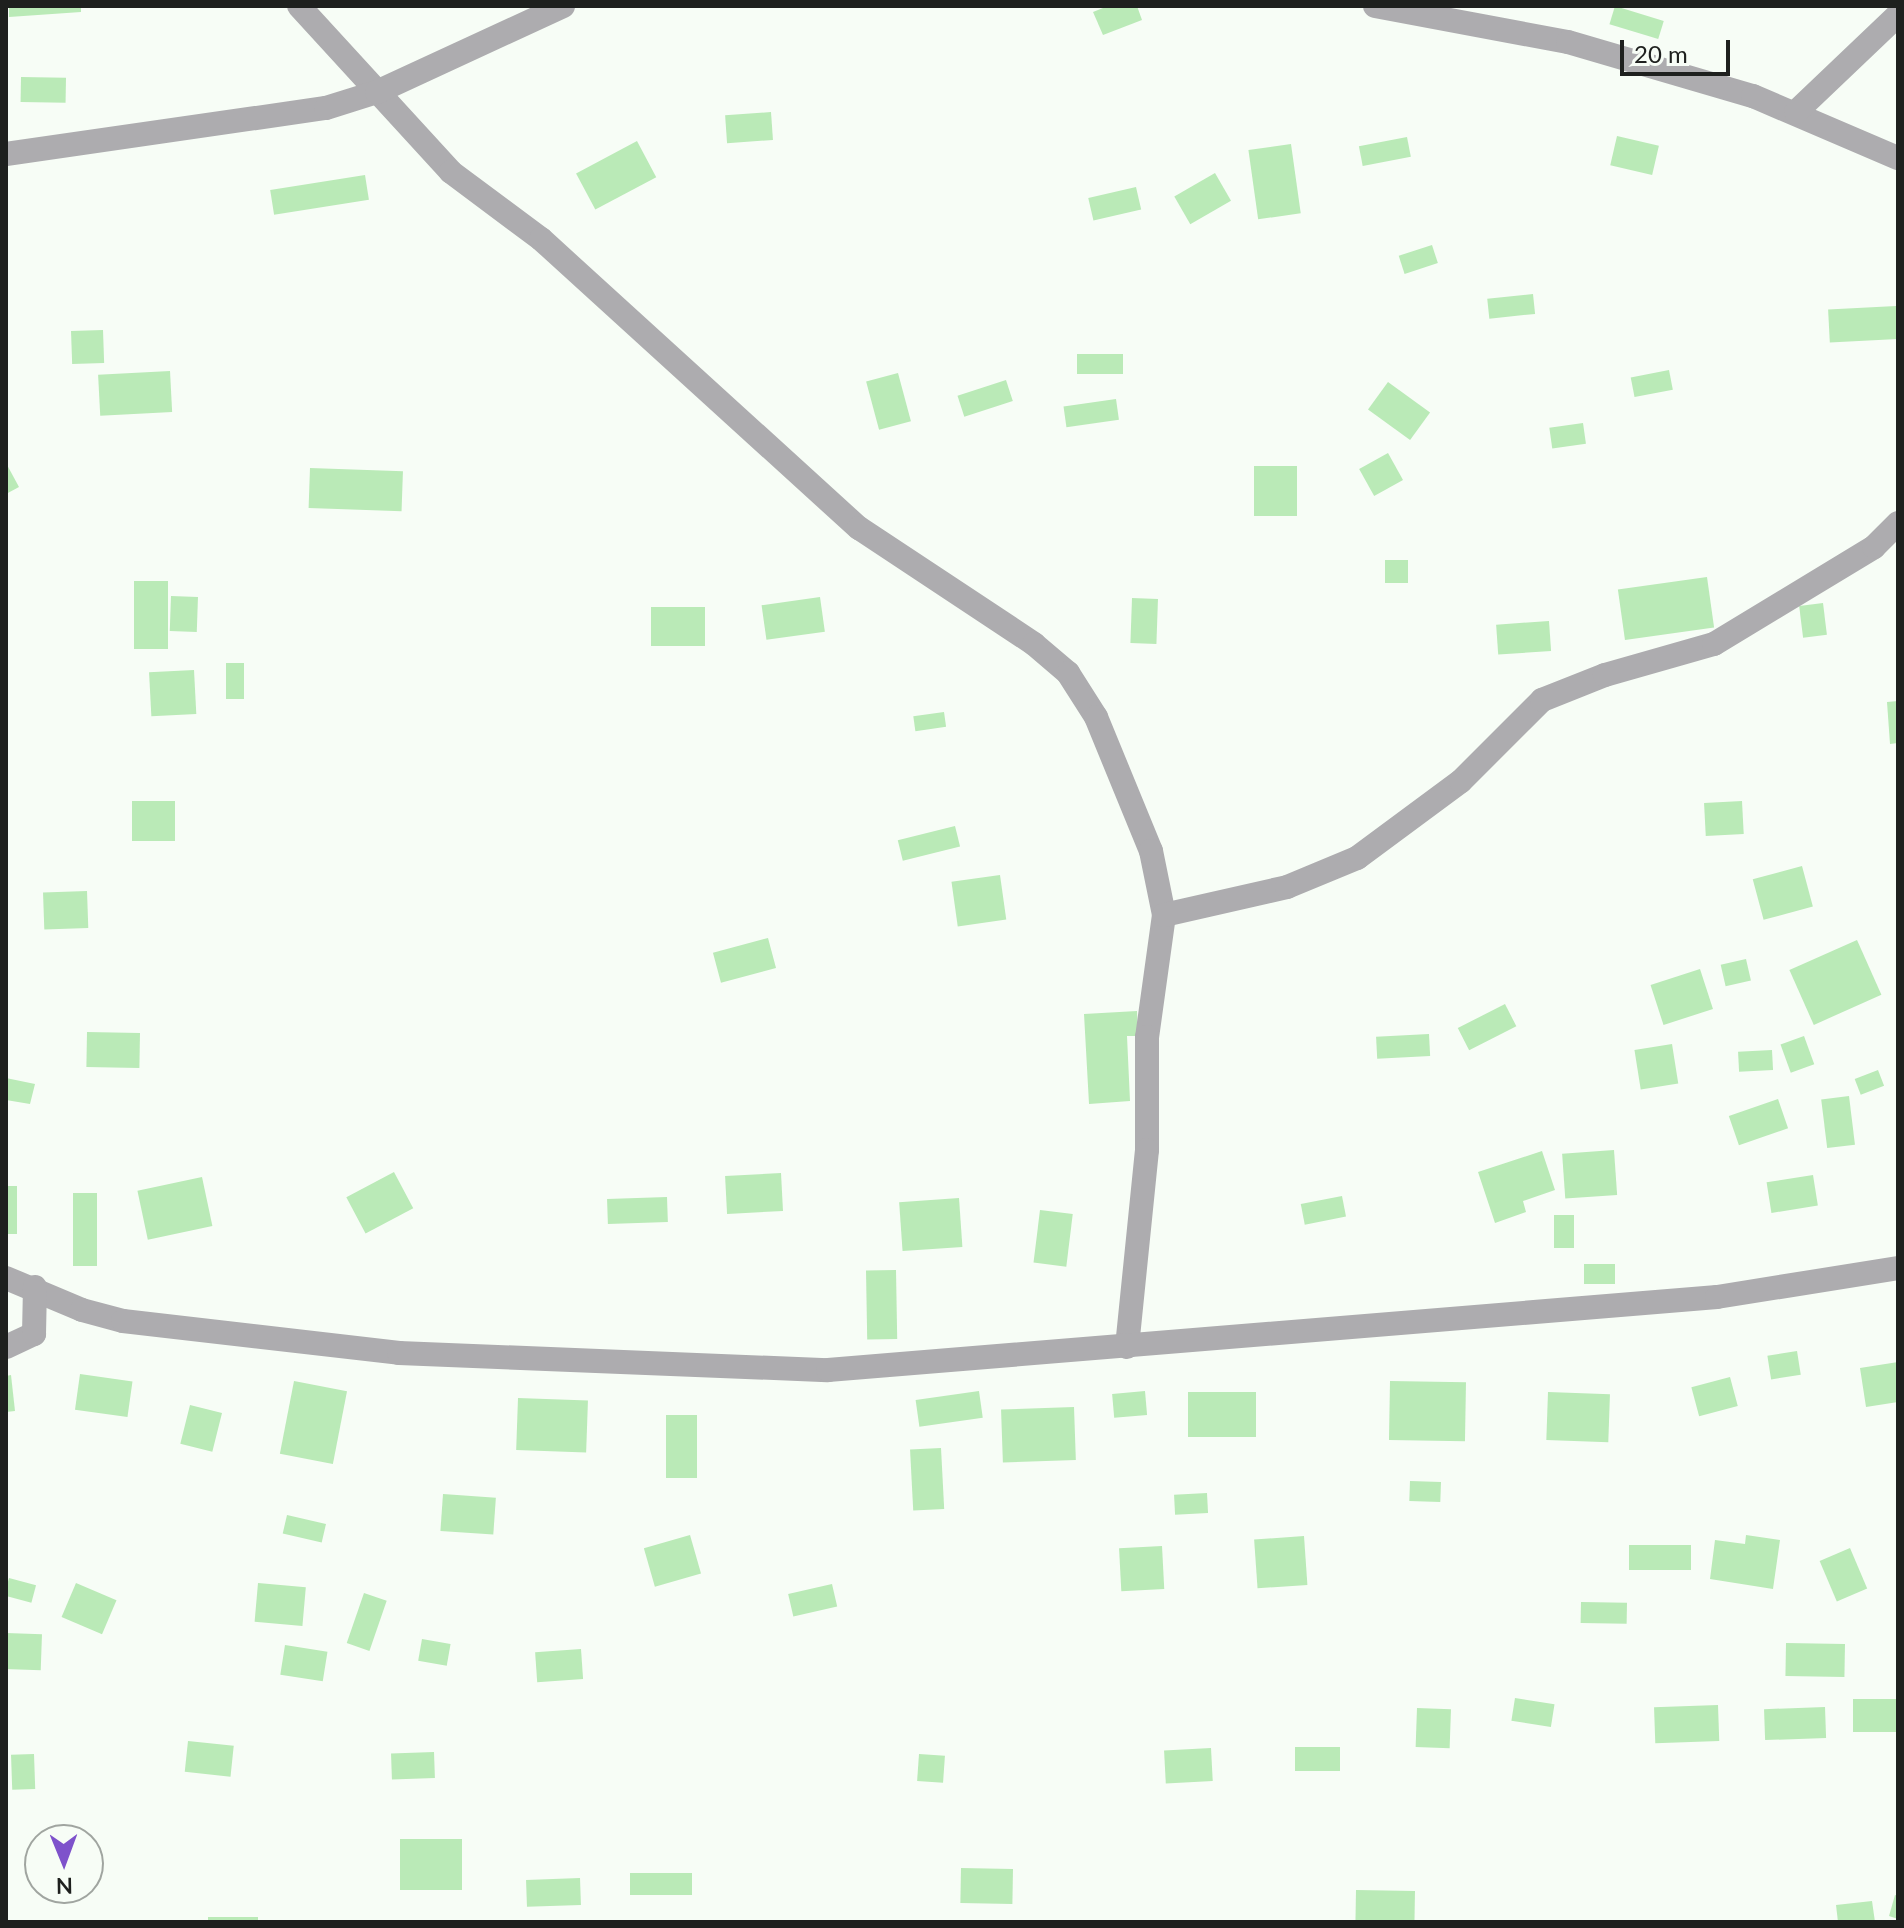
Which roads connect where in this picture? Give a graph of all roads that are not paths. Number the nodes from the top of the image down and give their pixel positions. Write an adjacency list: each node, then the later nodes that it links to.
1 (299, 6): 5 (street)
2 (563, 6): 5 (street)
3 (1375, 6): 6 (street)
4 (1898, 15): 6 (street)
5 (377, 92): 7 (street); 10 (street)
6 (1796, 112): 8 (street)
7 (6, 154)
8 (1898, 158)
9 (1898, 523): 10 (street)
10 (1164, 915): 15 (street)
11 (1898, 1268): 15 (street)
12 (6, 1278): 13 (street)
13 (35, 1287): 14 (street); 15 (street)
14 (6, 1347)
15 (1127, 1347)

